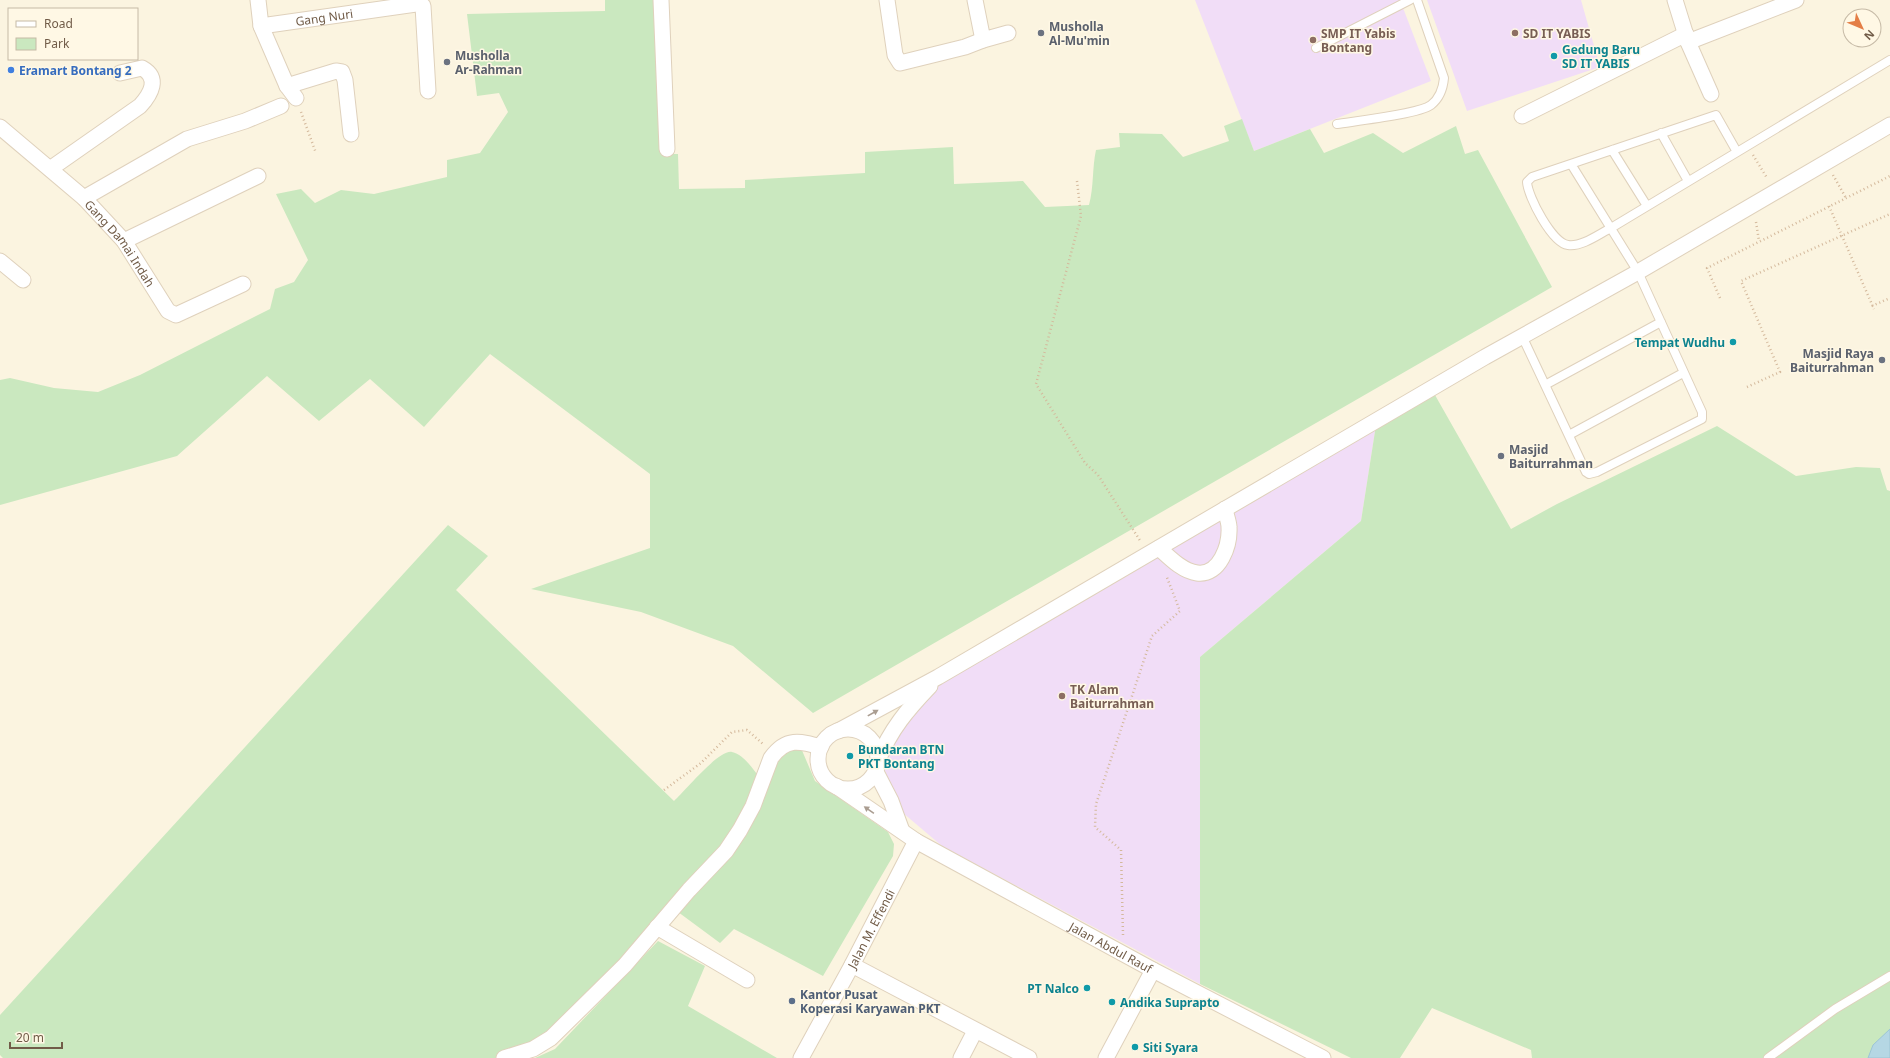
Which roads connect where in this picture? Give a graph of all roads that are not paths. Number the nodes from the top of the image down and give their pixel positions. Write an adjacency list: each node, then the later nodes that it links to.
1 (258, 0): 9 (street)
2 (661, 0): 25 (street)
3 (887, 0): 12 (street)
4 (975, 0): 12 (street)
5 (1410, 0): 13 (lane)
6 (1417, 0): 20 (lane)
7 (1675, 0): 11 (street)
8 (1796, 0): 11 (street)
9 (261, 26): 16 (street, Gang Nuri); 24 (street)
10 (1008, 33): 12 (street)
11 (1687, 38): 17 (street); 19 (street)
12 (983, 40)
13 (1316, 48)
14 (1890, 60): 27 (lane)
15 (120, 73): 29 (street)
16 (428, 91)
17 (1711, 94)
18 (281, 106): 32 (street)
19 (1522, 116)
20 (1337, 124)
21 (1890, 125): 37 (street)
22 (0, 127): 29 (street, Gang Damai Indah)
23 (1661, 133): 26 (lane); 27 (lane); 31 (lane)
24 (351, 134)
25 (667, 149)
26 (1612, 150): 28 (lane); 33 (lane)
27 (1737, 152): 31 (lane)
28 (1571, 164): 34 (lane); 34 (lane)
29 (50, 169): 32 (street, Gang Damai Indah)
30 (258, 176): 35 (street)
31 (1688, 181): 33 (lane)
32 (84, 198): 35 (street, Gang Damai Indah)
33 (1647, 206): 34 (lane)
34 (1611, 228): 37 (lane)
35 (124, 241): 39 (street, Gang Damai Indah)
36 (0, 261): 38 (street)
37 (1638, 272): 40 (lane); 41 (street)
38 (22, 280)
39 (243, 284)
40 (1661, 322): 42 (lane); 43 (lane)
41 (1522, 336): 43 (lane); 45 (street)
42 (1683, 373): 44 (lane); 44 (lane)
43 (1545, 385): 44 (lane)
44 (1569, 434)
45 (1225, 509): 46 (street); 46 (street)
46 (1154, 551): 47 (street)
47 (938, 677): 48 (street, one-way to 47); 50 (street)
48 (838, 731): 49 (street); 50 (street)
49 (821, 747): 51 (street); 54 (street)
50 (877, 766): 51 (street); 52 (street)
51 (836, 786): 52 (street, Jalan Abdul Rauf, one-way to 51)
52 (902, 831): 53 (street, Jalan Abdul Rauf)
53 (916, 841): 55 (street, Jalan M. Effendi); 56 (street, Jalan Abdul Rauf)
54 (657, 927): 58 (street); 60 (street)
55 (852, 965): 59 (street); 61 (street, Jalan M. Effendi)
56 (1153, 970): 64 (street); 65 (street, Jalan Abdul Rauf)
57 (1890, 976): 66 (lane)
58 (747, 980)
59 (975, 1031): 62 (street); 63 (street)
60 (504, 1058)
61 (801, 1058)
62 (961, 1058)
63 (1028, 1058)
64 (1106, 1058)
65 (1323, 1058)
66 (1768, 1058)

